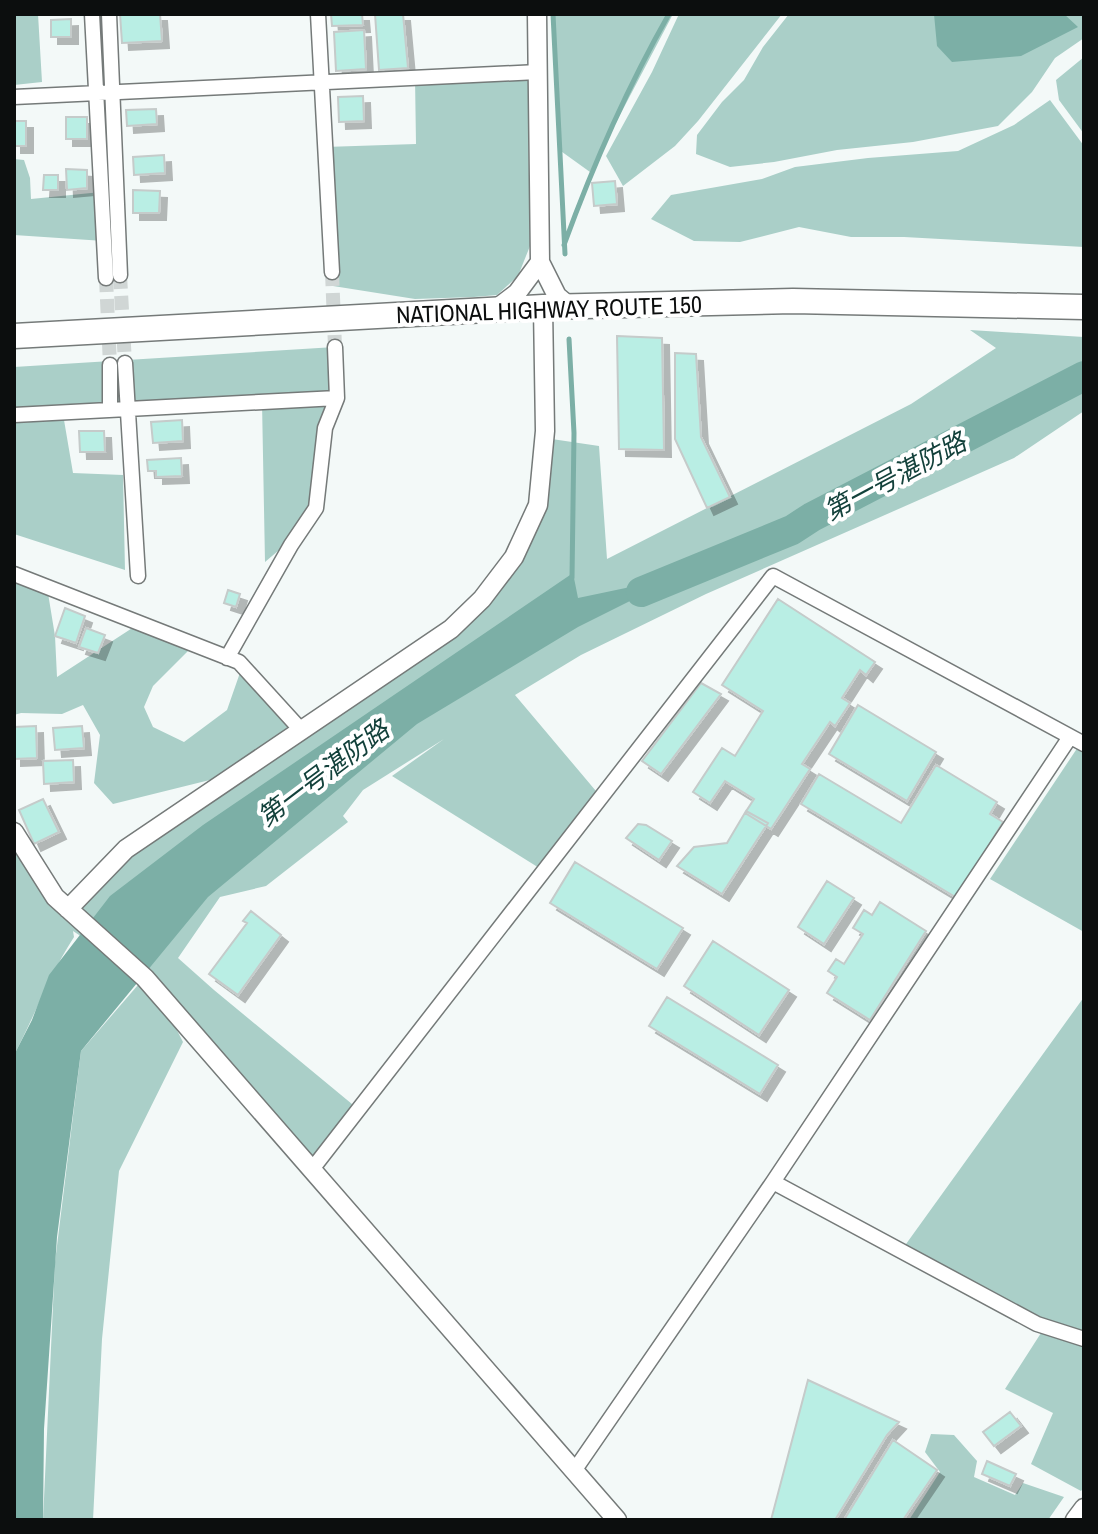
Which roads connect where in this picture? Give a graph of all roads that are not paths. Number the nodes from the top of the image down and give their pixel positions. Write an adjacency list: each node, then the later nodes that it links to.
1 (92, 14): 8 (street)
2 (109, 14): 7 (street)
3 (318, 14): 6 (street)
4 (537, 14): 5 (street)
5 (538, 72): 6 (street); 10 (street)
6 (321, 83): 7 (street); 11 (street)
7 (112, 93): 8 (street); 8 (street)
8 (95, 94): 9 (street)
9 (14, 97)
10 (540, 262): 12 (street); 15 (street)
11 (332, 272)
12 (569, 306): 13 (highway, NATIONAL HIGHWAY ROUTE 150); 14 (highway, NATIONAL HIGHWAY ROUTE 150)
13 (543, 307): 15 (highway, NATIONAL HIGHWAY ROUTE 150); 25 (street)
14 (1084, 307)
15 (496, 309): 16 (highway, NATIONAL HIGHWAY ROUTE 150)
16 (14, 336)
17 (335, 347): 18 (street)
18 (337, 398): 19 (street); 24 (street)
19 (128, 409): 20 (street); 20 (street); 23 (street)
20 (110, 410): 21 (street)
21 (14, 415)
22 (14, 574): 24 (street)
23 (138, 576)
24 (227, 658): 25 (street)
25 (301, 730): 28 (street)
26 (1077, 740): 29 (street); 30 (street)
27 (14, 832): 28 (street)
28 (68, 909): 29 (street)
29 (313, 1168): 32 (street)
30 (773, 1182): 31 (street); 32 (street)
31 (1084, 1339)
32 (574, 1471): 34 (street)
33 (1084, 1508): 35 (street)
34 (617, 1520)
35 (1075, 1520)

